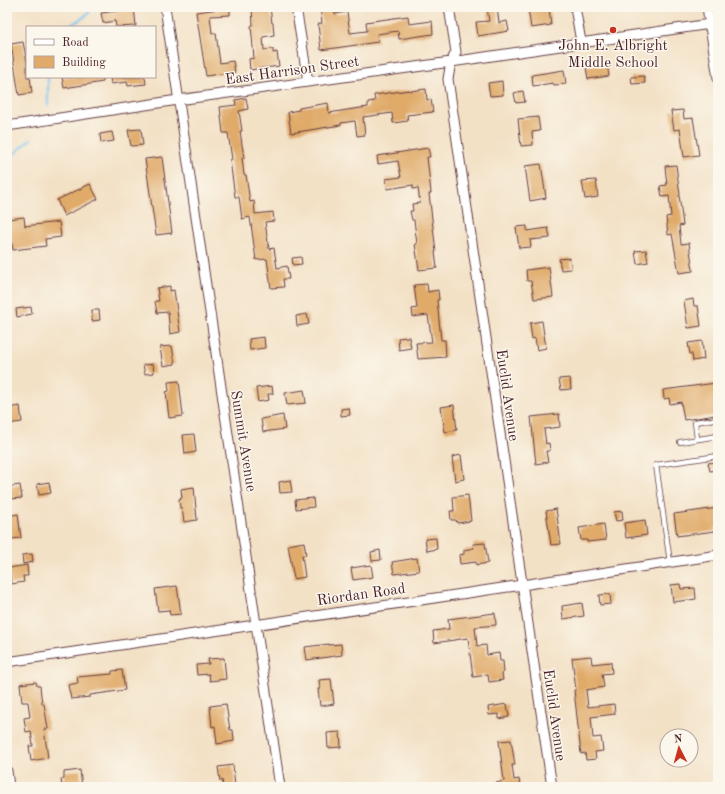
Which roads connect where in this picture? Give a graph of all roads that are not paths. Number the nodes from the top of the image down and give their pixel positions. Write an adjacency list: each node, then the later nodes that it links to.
1 (165, 7): 11 (street, Summit Avenue)
2 (296, 7): 10 (street)
3 (449, 7): 8 (street, Euclid Avenue)
4 (575, 7): 7 (street)
5 (707, 7): 6 (street)
6 (710, 24): 7 (street, East Harrison Street); 9 (street)
7 (581, 42): 8 (street, East Harrison Street)
8 (451, 62): 10 (street, East Harrison Street); 20 (street, Euclid Avenue)
9 (718, 78)
10 (308, 82): 11 (street, East Harrison Street)
11 (178, 100): 12 (street, East Harrison Street); 21 (street, Summit Avenue)
12 (7, 126)
13 (718, 420): 15 (lane)
14 (718, 436): 15 (lane)
15 (698, 439): 16 (lane)
16 (680, 442)
17 (718, 456): 19 (lane)
18 (718, 554): 19 (street, Riordan Road)
19 (670, 562): 20 (street, Riordan Road)
20 (522, 585): 21 (street, Riordan Road); 26 (street, Euclid Avenue)
21 (257, 624): 22 (street, Riordan Road); 25 (street, Summit Avenue)
22 (7, 662)
23 (7, 771): 24 (street)
24 (9, 787)
25 (280, 787)
26 (552, 787)

